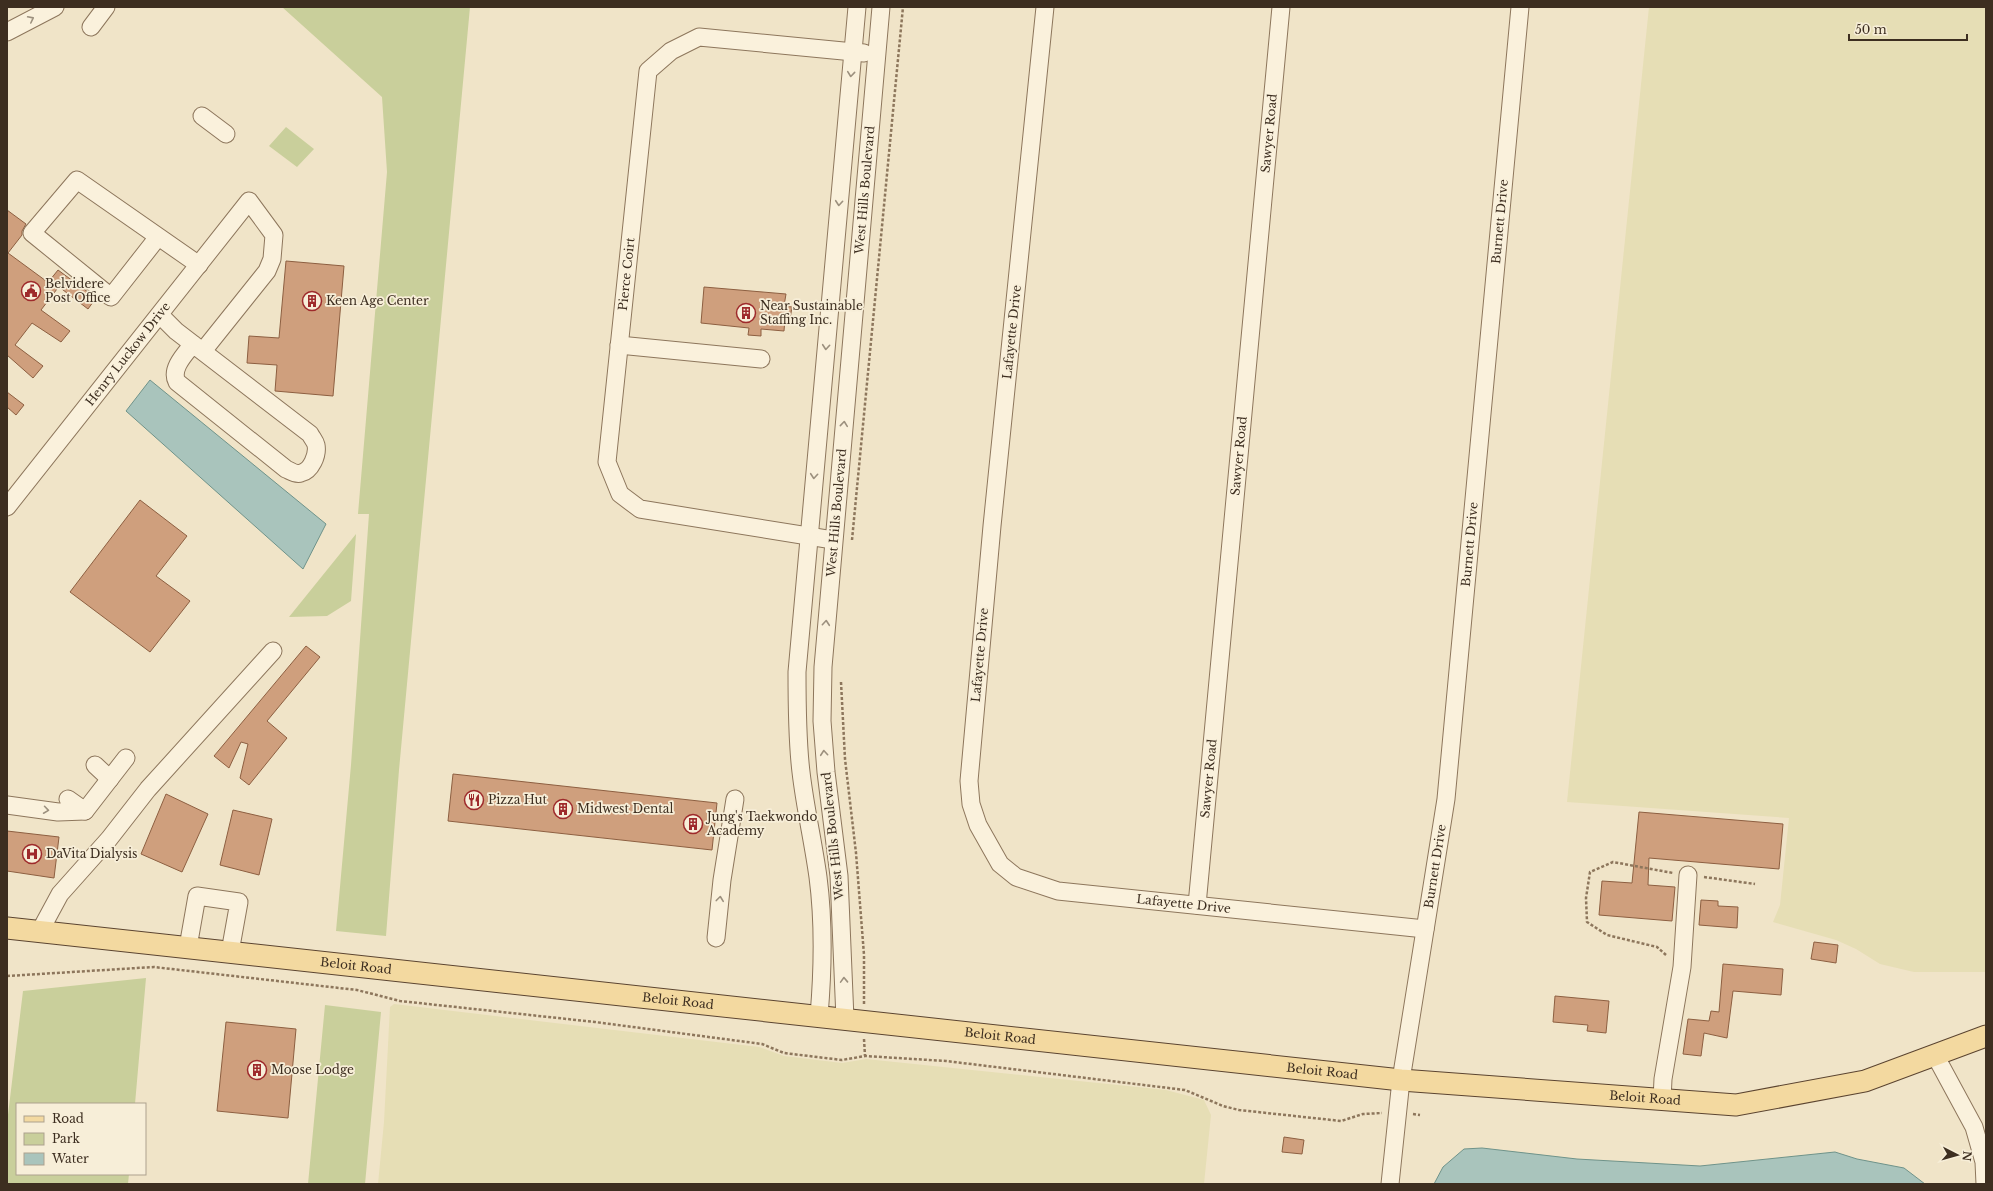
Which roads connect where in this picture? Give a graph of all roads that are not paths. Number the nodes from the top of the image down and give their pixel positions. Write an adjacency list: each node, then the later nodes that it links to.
1 (55, 7): 9 (street, one-way to 1)
2 (106, 7): 8 (street)
3 (857, 7): 10 (street, West Hills Boulevard)
4 (881, 7): 11 (street, West Hills Boulevard)
5 (1045, 7): 32 (street, Lafayette Drive)
6 (1281, 7): 32 (street, Sawyer Road)
7 (1520, 7): 34 (street, Burnett Drive)
8 (91, 26)
9 (7, 32)
10 (853, 52): 11 (street, Pierce Coirt); 17 (street, Pierce Coirt); 21 (street, West Hills Boulevard, one-way to 21)
11 (876, 54): 22 (street, West Hills Boulevard, one-way to 11)
12 (202, 116): 13 (street)
13 (226, 134)
14 (158, 236): 14 (street); 15 (street)
15 (199, 265): 16 (street, Henry Luckow Drive); 18 (street, Henry Luckow Drive)
16 (160, 315): 18 (street); 20 (street, Henry Luckow Drive)
17 (619, 345): 19 (street); 21 (street, Pierce Coirt)
18 (198, 348): 18 (street)
19 (761, 360)
20 (7, 507)
21 (809, 536): 22 (street, Pierce Coirt); 39 (street, West Hills Boulevard)
22 (833, 540): 40 (street, West Hills Boulevard, one-way to 22)
23 (273, 651): 35 (street)
24 (126, 758): 26 (street)
25 (95, 765): 26 (street)
26 (110, 779): 30 (street)
27 (68, 799): 30 (street)
28 (735, 800): 36 (street, one-way to 28)
29 (7, 805): 30 (street, one-way to 30)
30 (85, 811)
31 (1688, 875): 44 (street)
32 (1198, 905): 34 (street, Lafayette Drive)
33 (7, 928): 35 (main road, Beloit Road)
34 (1425, 929): 43 (street, Burnett Drive)
35 (40, 931): 37 (main road, Beloit Road)
36 (716, 938)
37 (188, 947): 38 (main road, Beloit Road); 38 (street)
38 (230, 952): 39 (main road, Beloit Road)
39 (819, 1016): 40 (main road, Beloit Road)
40 (854, 1020): 43 (main road, Beloit Road)
41 (1986, 1036): 42 (main road, Beloit Road)
42 (1935, 1055): 44 (main road, Beloit Road); 46 (street)
43 (1401, 1080): 44 (main road, Beloit Road); 45 (street, Burnett Drive)
44 (1662, 1100)
45 (1390, 1184)
46 (1985, 1184)

